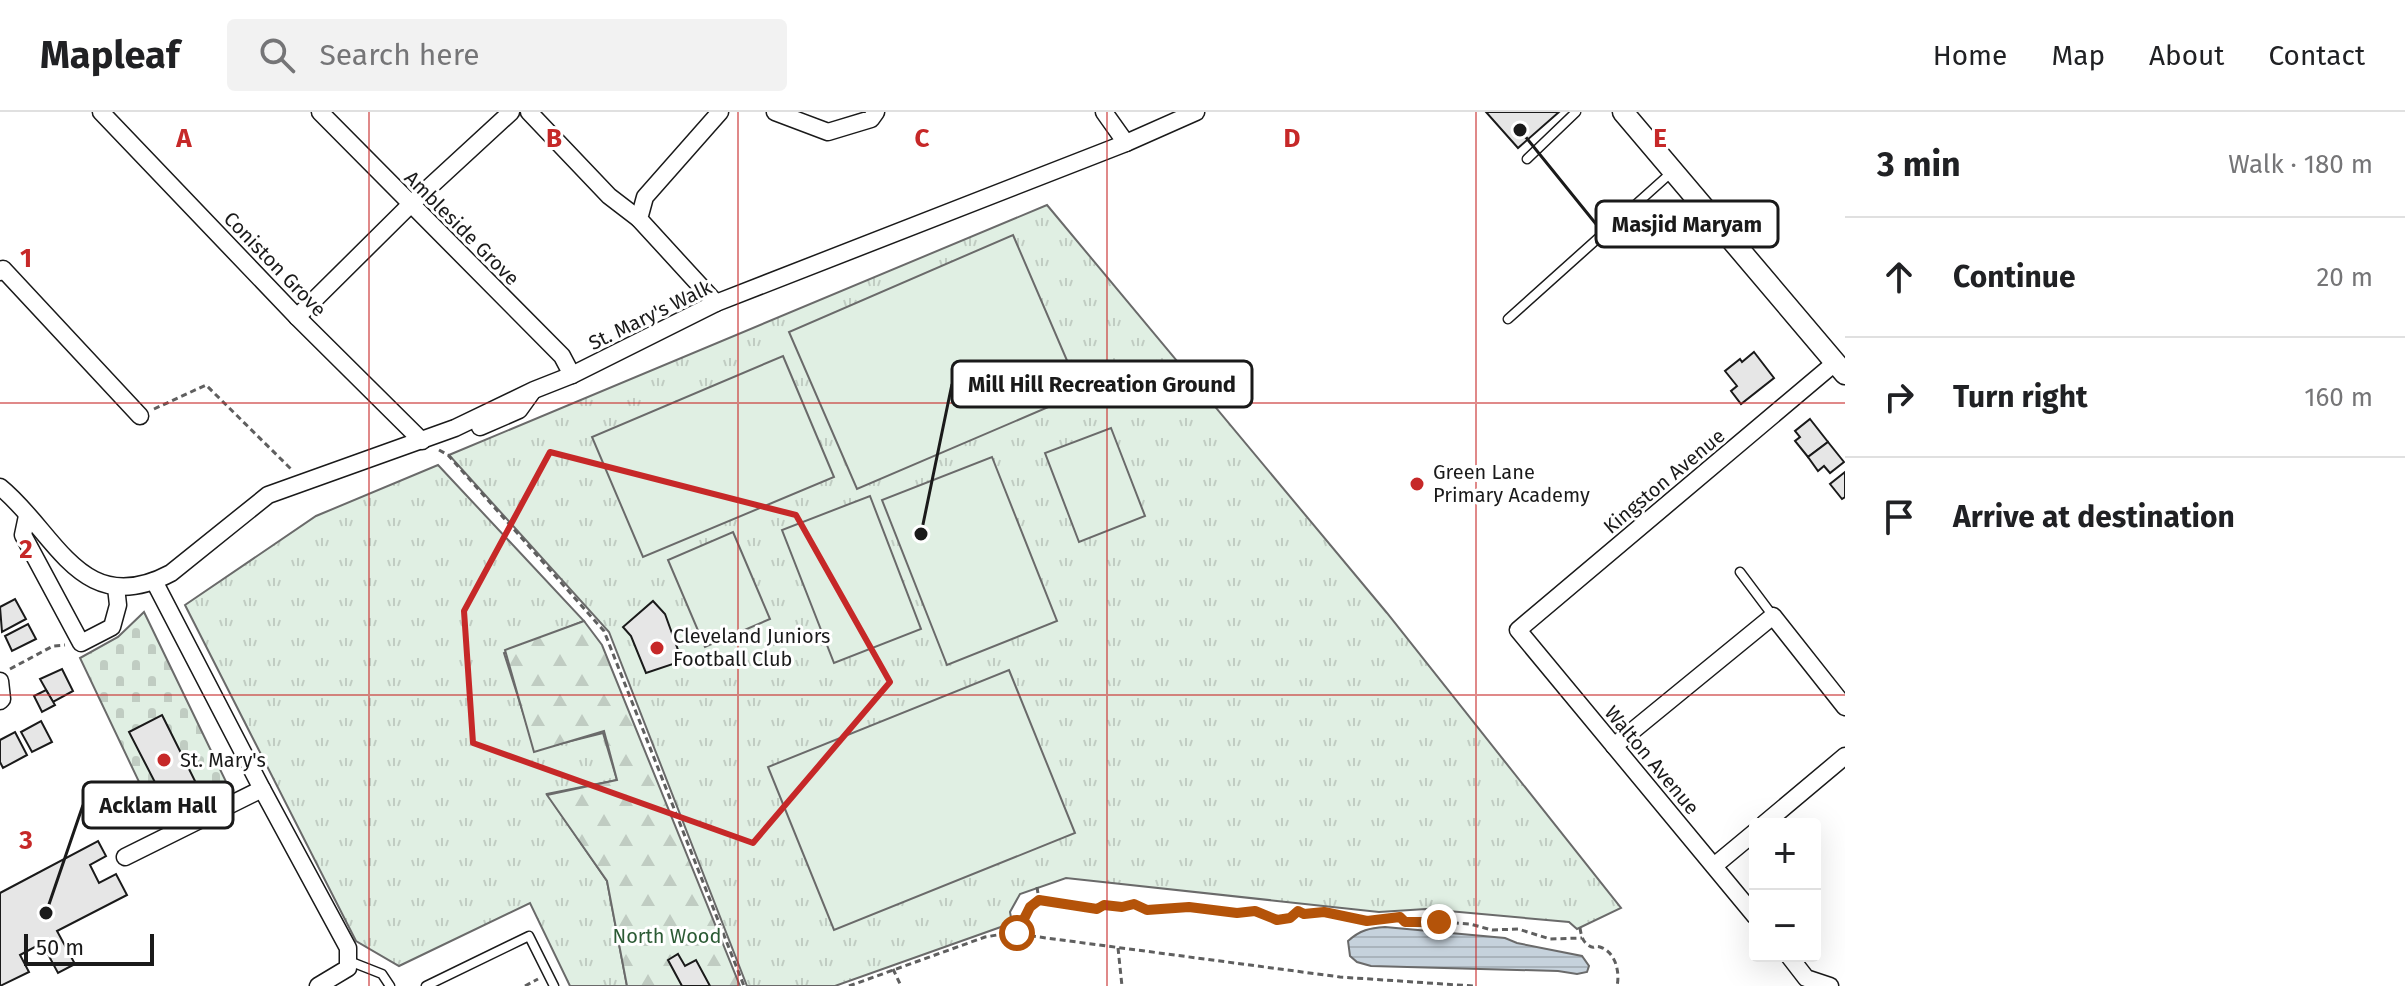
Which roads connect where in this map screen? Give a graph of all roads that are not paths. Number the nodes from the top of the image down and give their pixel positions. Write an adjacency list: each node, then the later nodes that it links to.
1 (101, 112): 19 (street, Coniston Grove)
2 (320, 112): 15 (street, Ambleside Grove)
3 (511, 112): 15 (street)
4 (529, 112): 16 (street)
5 (720, 112): 16 (street)
6 (775, 112): 7 (street)
7 (876, 112)
8 (1104, 112): 12 (street)
9 (1196, 112): 12 (street, St. Mary's Walk)
10 (1576, 112): 13 (lane)
11 (1623, 112): 14 (street)
12 (1126, 143): 18 (street, St. Mary's Walk)
13 (1527, 159)
14 (1673, 171): 20 (lane); 21 (street)
15 (410, 205): 19 (street); 22 (street, Ambleside Grove)
16 (639, 219): 18 (street)
17 (1, 269): 23 (street)
18 (716, 303): 22 (street, St. Mary's Walk)
19 (297, 317): 24 (street, Coniston Grove)
20 (1508, 319)
21 (1840, 368): 31 (street, Kingston Avenue)
22 (572, 375): 24 (street, St. Mary's Walk)
23 (140, 416)
24 (422, 441): 28 (street, St. Mary's Walk)
25 (0, 487): 26 (street)
26 (27, 516): 29 (street); 29 (street)
27 (1740, 572): 30 (lane)
28 (147, 583): 29 (street); 37 (street)
29 (116, 587)
30 (1773, 616): 34 (street); 35 (street)
31 (1518, 630): 35 (street, Walton Avenue)
32 (0, 681): 33 (street)
33 (0, 701)
34 (1845, 707)
35 (1614, 746): 41 (street, Walton Avenue)
36 (1845, 756): 38 (street)
37 (262, 789): 40 (street); 43 (street)
38 (1771, 818)
39 (1749, 837): 41 (street)
40 (125, 857)
41 (1714, 866): 42 (street, Walton Avenue)
42 (1749, 909)
43 (348, 961): 45 (street); 46 (lane)
44 (1794, 962): 49 (street)
45 (318, 986)
46 (390, 986)
47 (426, 986): 48 (lane)
48 (554, 986)
49 (1830, 986)

